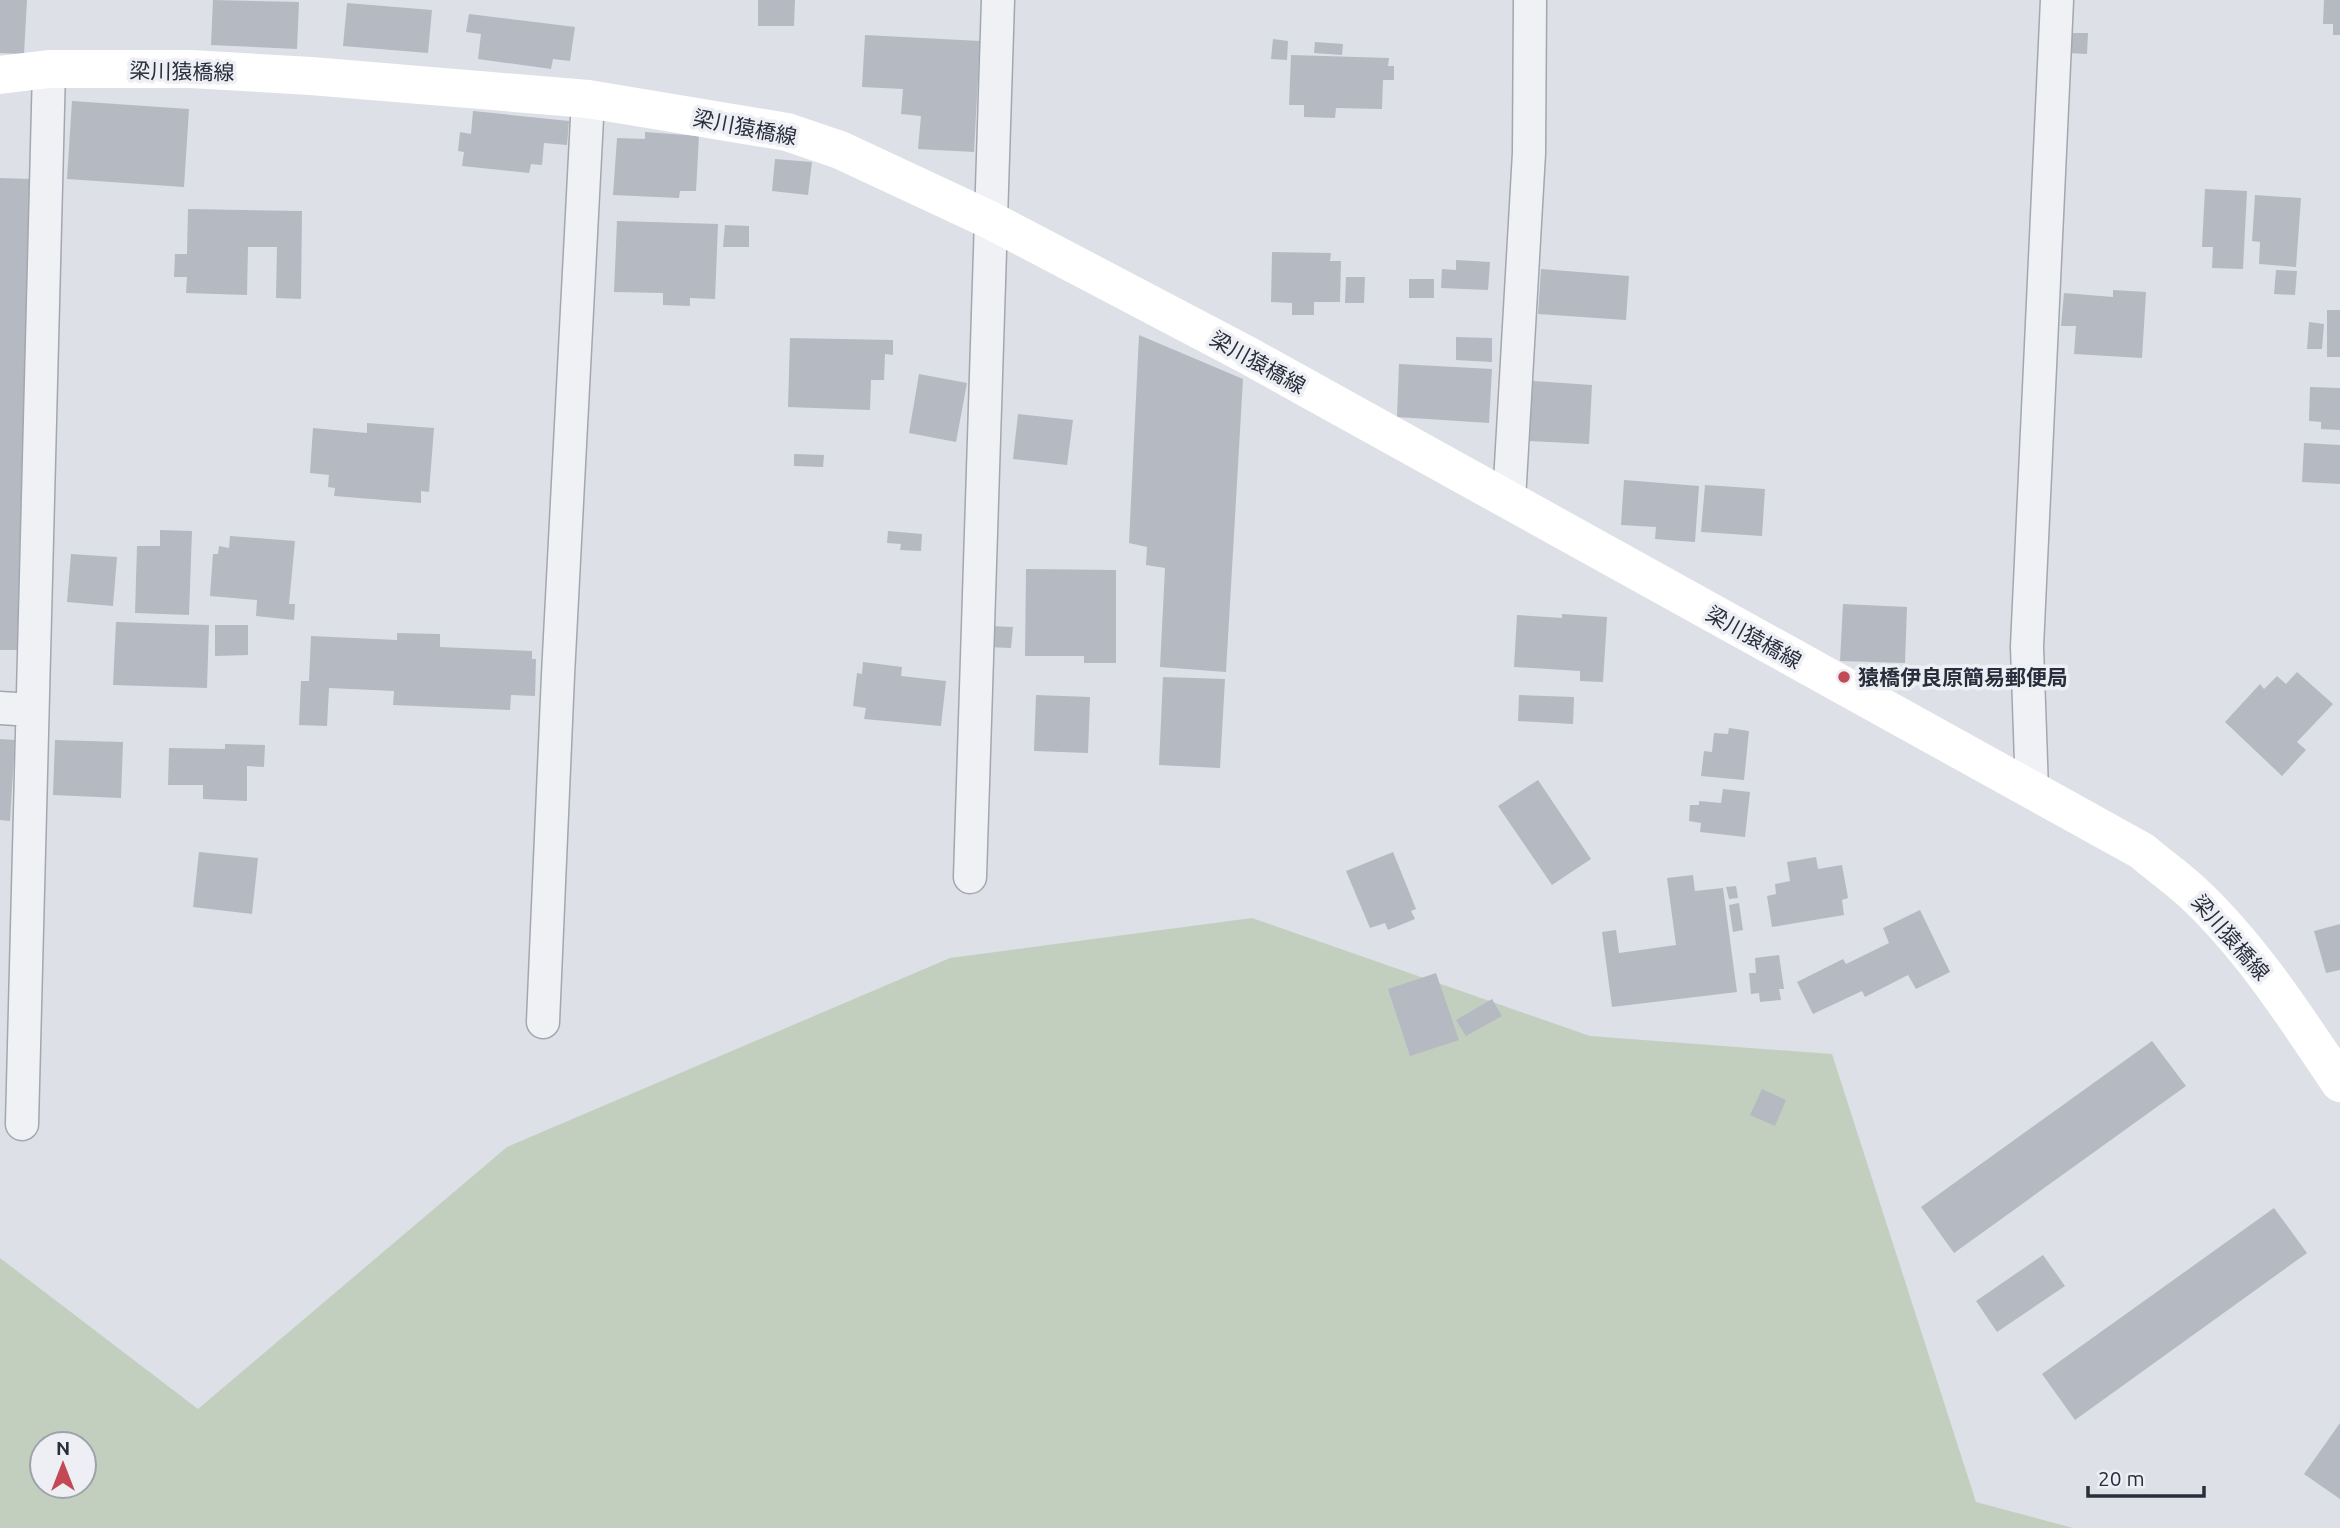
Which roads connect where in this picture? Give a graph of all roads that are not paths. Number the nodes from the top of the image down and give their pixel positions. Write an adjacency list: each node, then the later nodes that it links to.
1 (999, 0): 7 (street)
2 (1530, 0): 8 (street)
3 (2057, 0): 11 (street)
4 (49, 69): 5 (main road, 梁川猿橋線); 6 (main road, 梁川猿橋線); 10 (street)
5 (0, 75)
6 (588, 99): 7 (main road, 梁川猿橋線); 13 (street)
7 (990, 220): 8 (main road, 梁川猿橋線); 12 (street)
8 (1509, 500): 11 (main road, 梁川猿橋線)
9 (0, 708): 10 (street)
10 (32, 709): 15 (street)
11 (2032, 790): 14 (main road, 梁川猿橋線)
12 (970, 877)
13 (542, 1022)
14 (2340, 1083)
15 (22, 1124)

